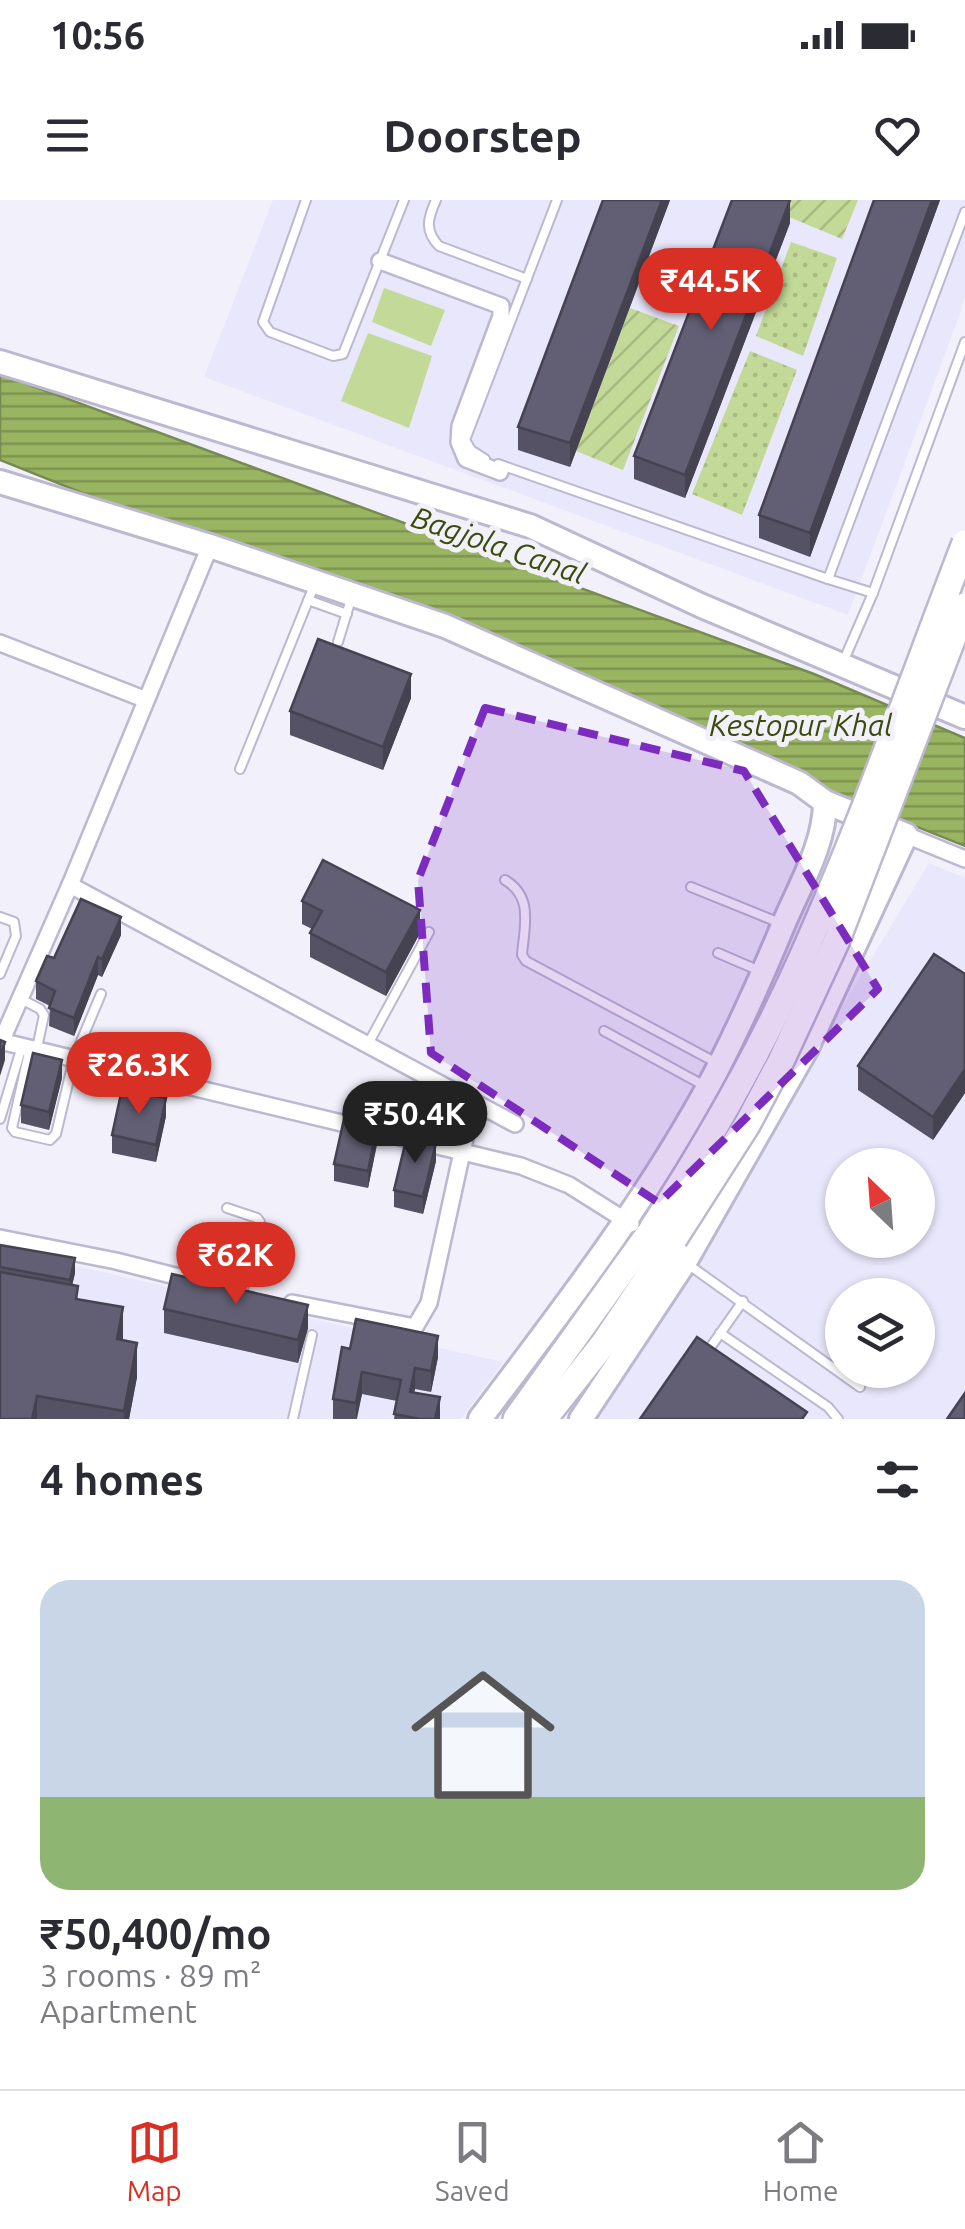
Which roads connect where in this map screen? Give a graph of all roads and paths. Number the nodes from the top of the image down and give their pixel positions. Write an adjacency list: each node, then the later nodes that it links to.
1 (306, 200): 6 (lane)
2 (404, 200): 6 (lane)
3 (436, 200): 7 (lane)
4 (557, 200): 7 (lane)
5 (965, 212): 14 (lane)
6 (380, 261): 10 (street)
7 (527, 279): 14 (lane)
8 (965, 342): 16 (lane)
9 (0, 362): 21 (street)
10 (500, 472)
11 (0, 482): 13 (street)
12 (965, 543): 53 (main road, bridge)
13 (210, 546): 15 (street); 22 (street)
14 (828, 579): 16 (lane)
15 (312, 591): 17 (street); 24 (lane)
16 (873, 593): 21 (lane)
17 (350, 604): 20 (lane); 25 (street)
18 (965, 606): 53 (main road, bridge)
19 (0, 642): 22 (street)
20 (338, 642)
21 (842, 664): 23 (street)
22 (144, 699): 29 (street)
23 (965, 716)
24 (240, 770)
25 (825, 802): 26 (street); 32 (street)
26 (906, 835): 27 (street); 53 (street)
27 (965, 858)
28 (505, 880): 44 (lane)
29 (70, 886): 38 (street); 41 (street)
30 (691, 887): 32 (lane)
31 (0, 917): 36 (lane)
32 (784, 924): 35 (street)
33 (429, 932): 41 (lane)
34 (718, 953): 35 (lane)
35 (763, 972): 44 (street)
36 (0, 974)
37 (102, 994): 43 (lane)
38 (19, 998): 40 (street); 42 (lane)
39 (604, 1030): 45 (lane)
40 (0, 1041): 42 (street)
41 (368, 1044): 46 (street)
42 (30, 1048): 43 (street); 43 (lane); 47 (lane)
43 (74, 1058): 49 (street)
44 (719, 1064): 45 (street)
45 (707, 1087): 51 (street)
46 (472, 1102): 48 (street); 49 (street)
47 (0, 1118)
48 (516, 1124)
49 (462, 1152): 51 (street); 57 (street)
50 (227, 1208): 56 (lane)
51 (625, 1220): 53 (street); 64 (street)
52 (0, 1238): 54 (street)
53 (665, 1243): 58 (lane); 65 (main road); 66 (main road); 67 (street)
54 (198, 1282)
55 (217, 1287): 56 (street)
56 (249, 1294)
57 (282, 1301)
58 (743, 1301): 59 (lane); 61 (lane)
59 (720, 1333): 62 (lane); 68 (lane)
60 (312, 1334): 63 (lane)
61 (825, 1361)
62 (700, 1362)
63 (293, 1419)
64 (480, 1419)
65 (516, 1419)
66 (544, 1419)
67 (580, 1419)
68 (838, 1419)

